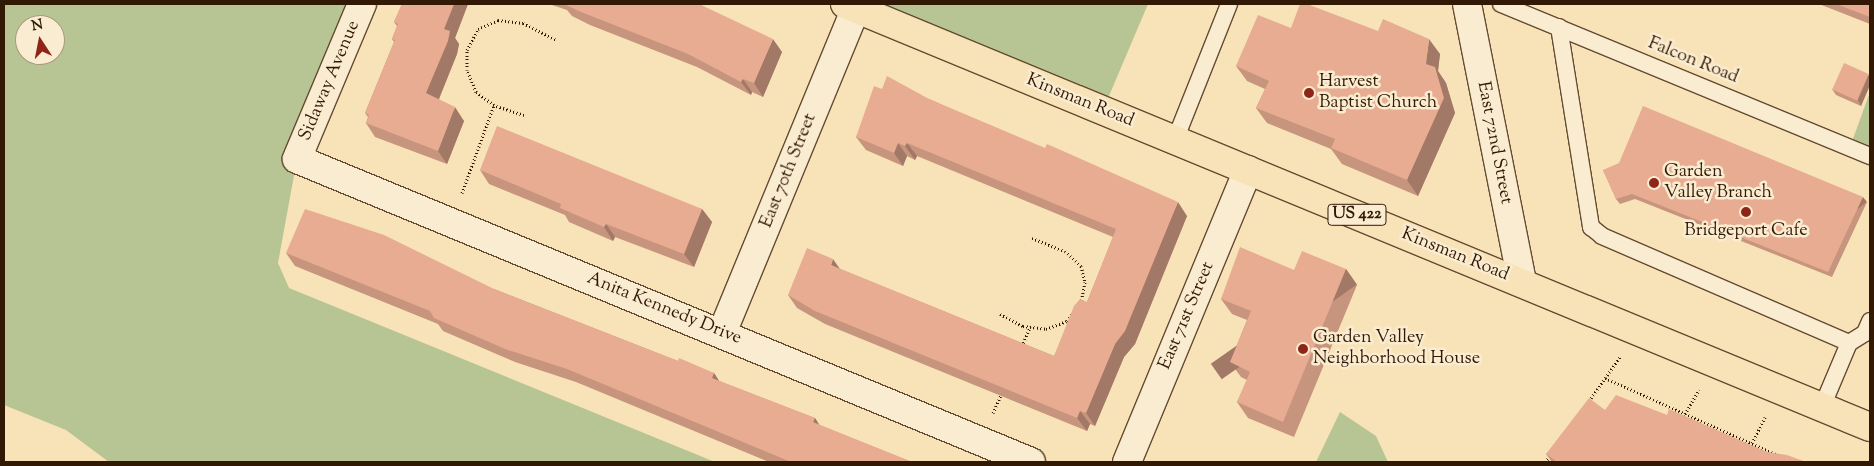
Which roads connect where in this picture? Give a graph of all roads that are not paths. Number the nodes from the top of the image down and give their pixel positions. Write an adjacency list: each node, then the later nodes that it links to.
1 (362, 4): 9 (street, Sidaway Avenue)
2 (1229, 4): 7 (lane)
3 (1467, 4): 11 (street, East 72nd Street)
4 (1501, 4): 6 (lane, Falcon Road)
5 (850, 6): 7 (main road, Kinsman Road / US 422); 13 (street, East 70th Street)
6 (1559, 27): 8 (lane, Falcon Road); 14 (lane)
7 (1175, 140): 10 (main road, Kinsman Road / US 422)
8 (1870, 156)
9 (297, 159): 13 (street, Anita Kennedy Drive)
10 (1248, 170): 11 (main road, Kinsman Road / US 422); 18 (street, East 71st Street)
11 (1522, 283): 15 (main road, Kinsman Road / US 422)
12 (1870, 321): 14 (lane)
13 (722, 333): 17 (street, Anita Kennedy Drive)
14 (1849, 343): 15 (lane)
15 (1822, 407): 16 (main road, Kinsman Road / US 422)
16 (1870, 427)
17 (1031, 462)
18 (1127, 462)

